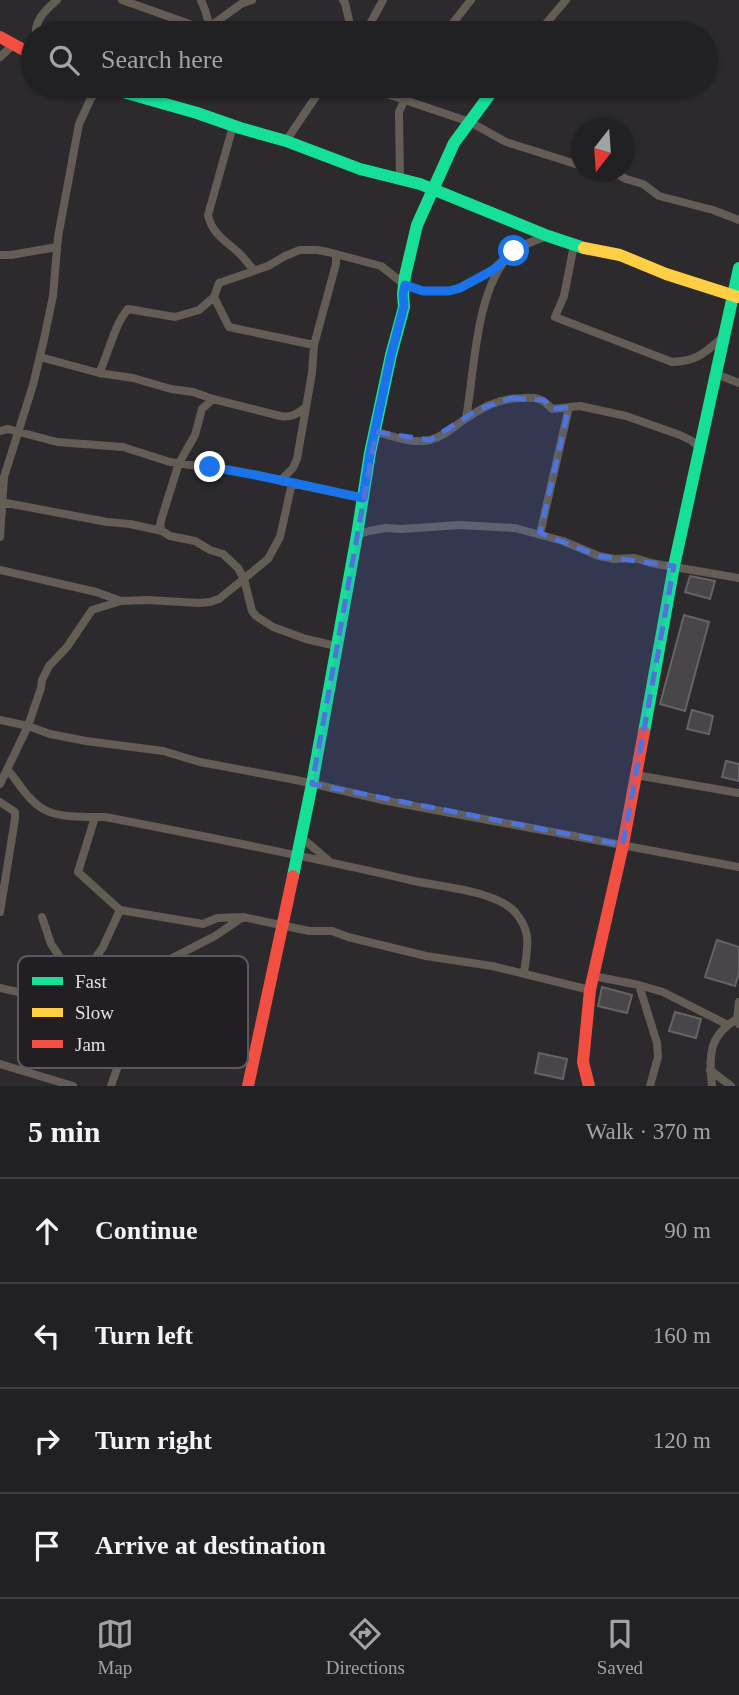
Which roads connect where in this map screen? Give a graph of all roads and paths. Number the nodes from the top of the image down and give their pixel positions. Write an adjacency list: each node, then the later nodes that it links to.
1 (57, 0): 9 (street)
2 (122, 0): 10 (street)
3 (201, 0): 11 (street)
4 (252, 0): 12 (street)
5 (343, 0): 13 (street)
6 (383, 0): 14 (street)
7 (471, 0): 15 (street)
8 (566, 0): 16 (street)
9 (38, 21)
10 (185, 21)
11 (207, 21)
12 (220, 21)
13 (349, 21)
14 (372, 21)
15 (454, 21)
16 (548, 21)
17 (0, 37): 18 (street)
18 (13, 45): 19 (street); 20 (street)
19 (21, 49)
20 (0, 57)
21 (91, 98): 39 (street)
22 (144, 98): 28 (street)
23 (159, 98): 28 (street)
24 (315, 98): 31 (street)
25 (398, 98): 27 (street)
26 (487, 98): 29 (street)
27 (403, 100): 29 (street); 33 (street)
28 (158, 102): 30 (street)
29 (470, 122): 32 (street); 35 (street)
30 (233, 126): 31 (street); 44 (street)
31 (286, 141): 33 (street)
32 (571, 163)
33 (400, 179): 35 (street)
34 (634, 181): 36 (street)
35 (433, 189): 37 (street); 45 (street)
36 (739, 220)
37 (548, 236): 38 (street); 42 (street)
38 (574, 245): 47 (street); 48 (street)
39 (57, 247): 41 (street); 50 (street)
40 (336, 254): 44 (street); 45 (street); 49 (street)
41 (0, 255)
42 (504, 262): 45 (street); 57 (street)
43 (739, 268): 47 (street)
44 (254, 270): 46 (street)
45 (405, 285): 60 (street)
46 (214, 297): 49 (street); 51 (street)
47 (736, 297): 48 (street)
48 (726, 335): 52 (street)
49 (314, 345): 55 (street)
50 (40, 357): 51 (street); 59 (street)
51 (99, 373): 54 (street)
52 (716, 374): 53 (street); 61 (street)
53 (739, 383)
54 (213, 399): 55 (street); 62 (street)
55 (306, 407): 63 (street)
56 (569, 407): 57 (street); 61 (street); 69 (street)
57 (466, 418): 60 (street)
58 (0, 431): 59 (street)
59 (18, 432): 62 (street); 65 (street)
60 (376, 432): 66 (street)
61 (700, 448): 72 (street)
62 (179, 463): 63 (street); 68 (street)
63 (280, 481): 64 (street)
64 (292, 483): 66 (street); 75 (street)
65 (1, 487): 67 (street)
66 (363, 498): 70 (street)
67 (1, 502): 68 (street); 71 (street)
68 (162, 531): 75 (street)
69 (540, 534): 70 (street); 72 (street)
70 (357, 536): 77 (street)
71 (0, 537)
72 (674, 566): 74 (street); 81 (street)
73 (0, 570): 76 (street)
74 (739, 578)
75 (244, 579): 76 (street); 77 (street)
76 (121, 601): 79 (street)
77 (336, 646): 83 (street)
78 (0, 720): 79 (street)
79 (29, 726): 80 (street); 83 (street)
80 (8, 770): 82 (street); 86 (street)
81 (636, 775): 84 (street); 88 (street)
82 (0, 784)
83 (312, 784): 87 (street); 88 (street)
84 (739, 793)
85 (0, 802): 93 (street)
86 (95, 817): 89 (street); 92 (street)
87 (301, 837): 89 (street); 90 (street)
88 (623, 845): 91 (street); 101 (street)
89 (297, 855): 90 (street); 96 (street)
90 (329, 861): 100 (street)
91 (739, 867)
92 (120, 910): 95 (street); 98 (street)
93 (0, 912)
94 (43, 917): 97 (street)
95 (243, 917): 96 (street); 99 (street)
96 (282, 926): 100 (street); 115 (street)
97 (60, 956)
98 (96, 956)
99 (176, 956)
100 (524, 973): 104 (street)
101 (593, 976): 102 (street); 104 (street)
102 (639, 985): 108 (street); 118 (street)
103 (0, 988): 105 (street)
104 (590, 990): 112 (street)
105 (18, 992)
106 (739, 1002): 107 (street)
107 (738, 1022): 108 (street)
108 (728, 1025): 111 (street)
109 (0, 1064): 113 (street)
110 (117, 1068): 114 (street)
111 (710, 1070): 119 (street); 120 (street)
112 (585, 1071): 116 (street); 117 (street)
113 (70, 1086)
114 (111, 1086)
115 (248, 1086)
116 (582, 1086)
117 (589, 1086)
118 (650, 1086)
119 (712, 1086)
120 (732, 1086)

